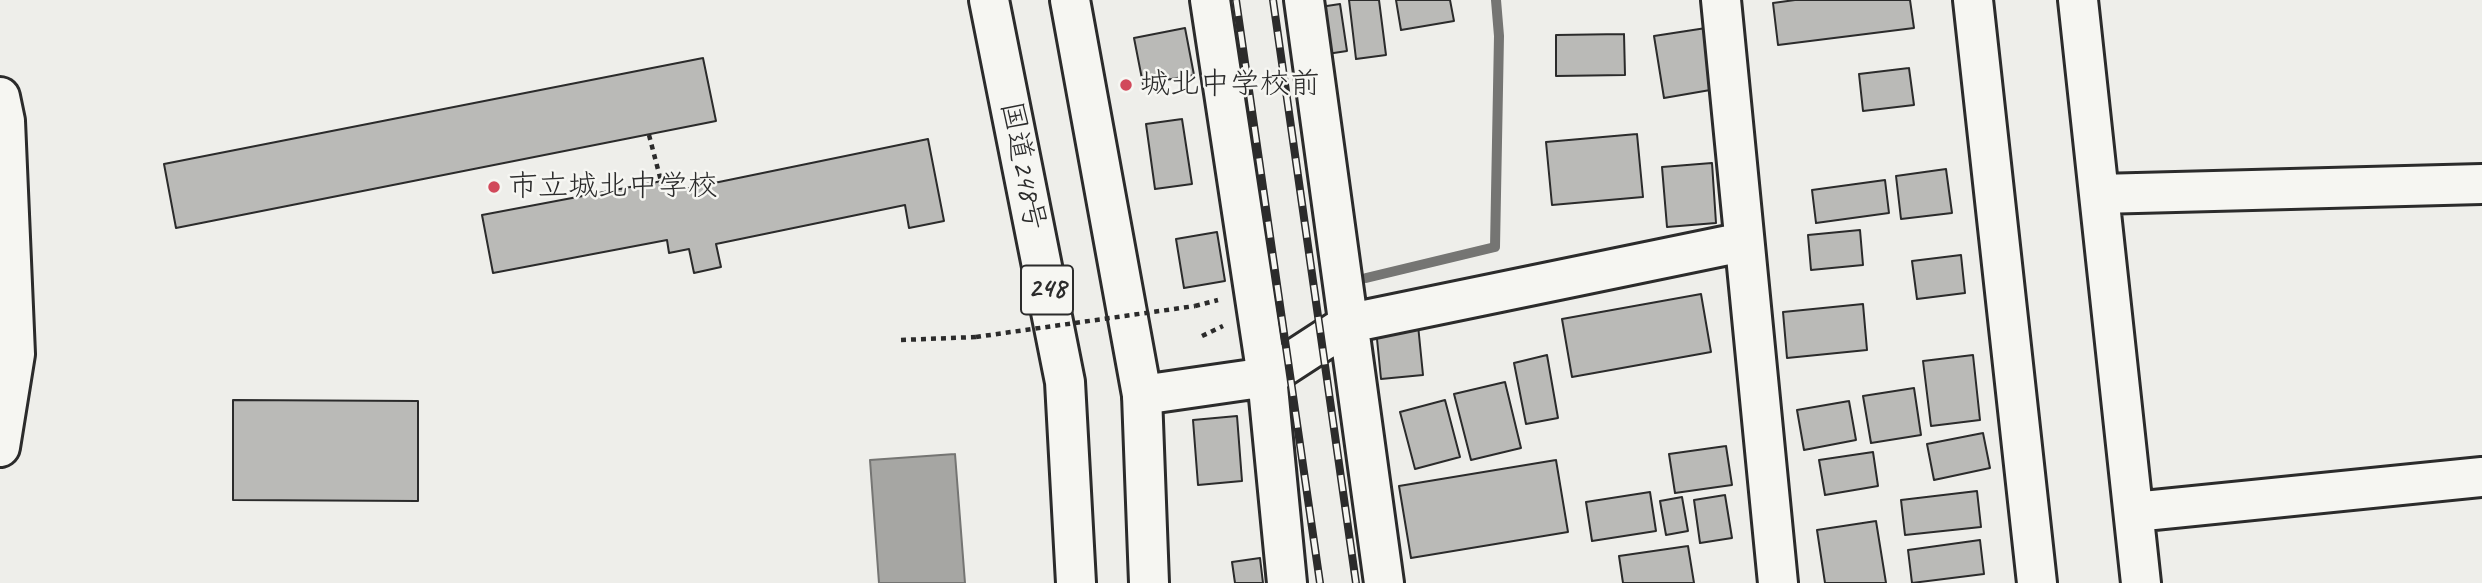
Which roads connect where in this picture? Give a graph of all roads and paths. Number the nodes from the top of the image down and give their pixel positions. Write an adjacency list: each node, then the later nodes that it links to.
1 (989, 0): 22 (main road, 国道248号 / 248)
2 (1070, 0): 18 (main road, 248)
3 (1210, 0): 17 (main road)
4 (1304, 0): 15 (main road)
5 (1721, 0): 13 (main road)
6 (1973, 0): 27 (main road)
7 (2078, 0): 12 (main road)
8 (0, 97): 19 (main road)
9 (649, 135): 10 (path)
10 (661, 181)
11 (2482, 184): 12 (main road)
12 (2099, 194): 21 (main road)
13 (1743, 242): 15 (main road); 26 (main road)
14 (1195, 306): 16 (path, bridge)
15 (1350, 323): 17 (main road); 25 (main road)
16 (901, 340)
17 (1267, 377): 18 (main road); 24 (main road)
18 (1142, 396): 23 (main road, 248)
19 (0, 447)
20 (2482, 477): 21 (main road)
21 (2134, 512): 28 (main road)
22 (1076, 583)
23 (1149, 583)
24 (1287, 583)
25 (1384, 583)
26 (1777, 583)
27 (2037, 583)
28 (2141, 583)

